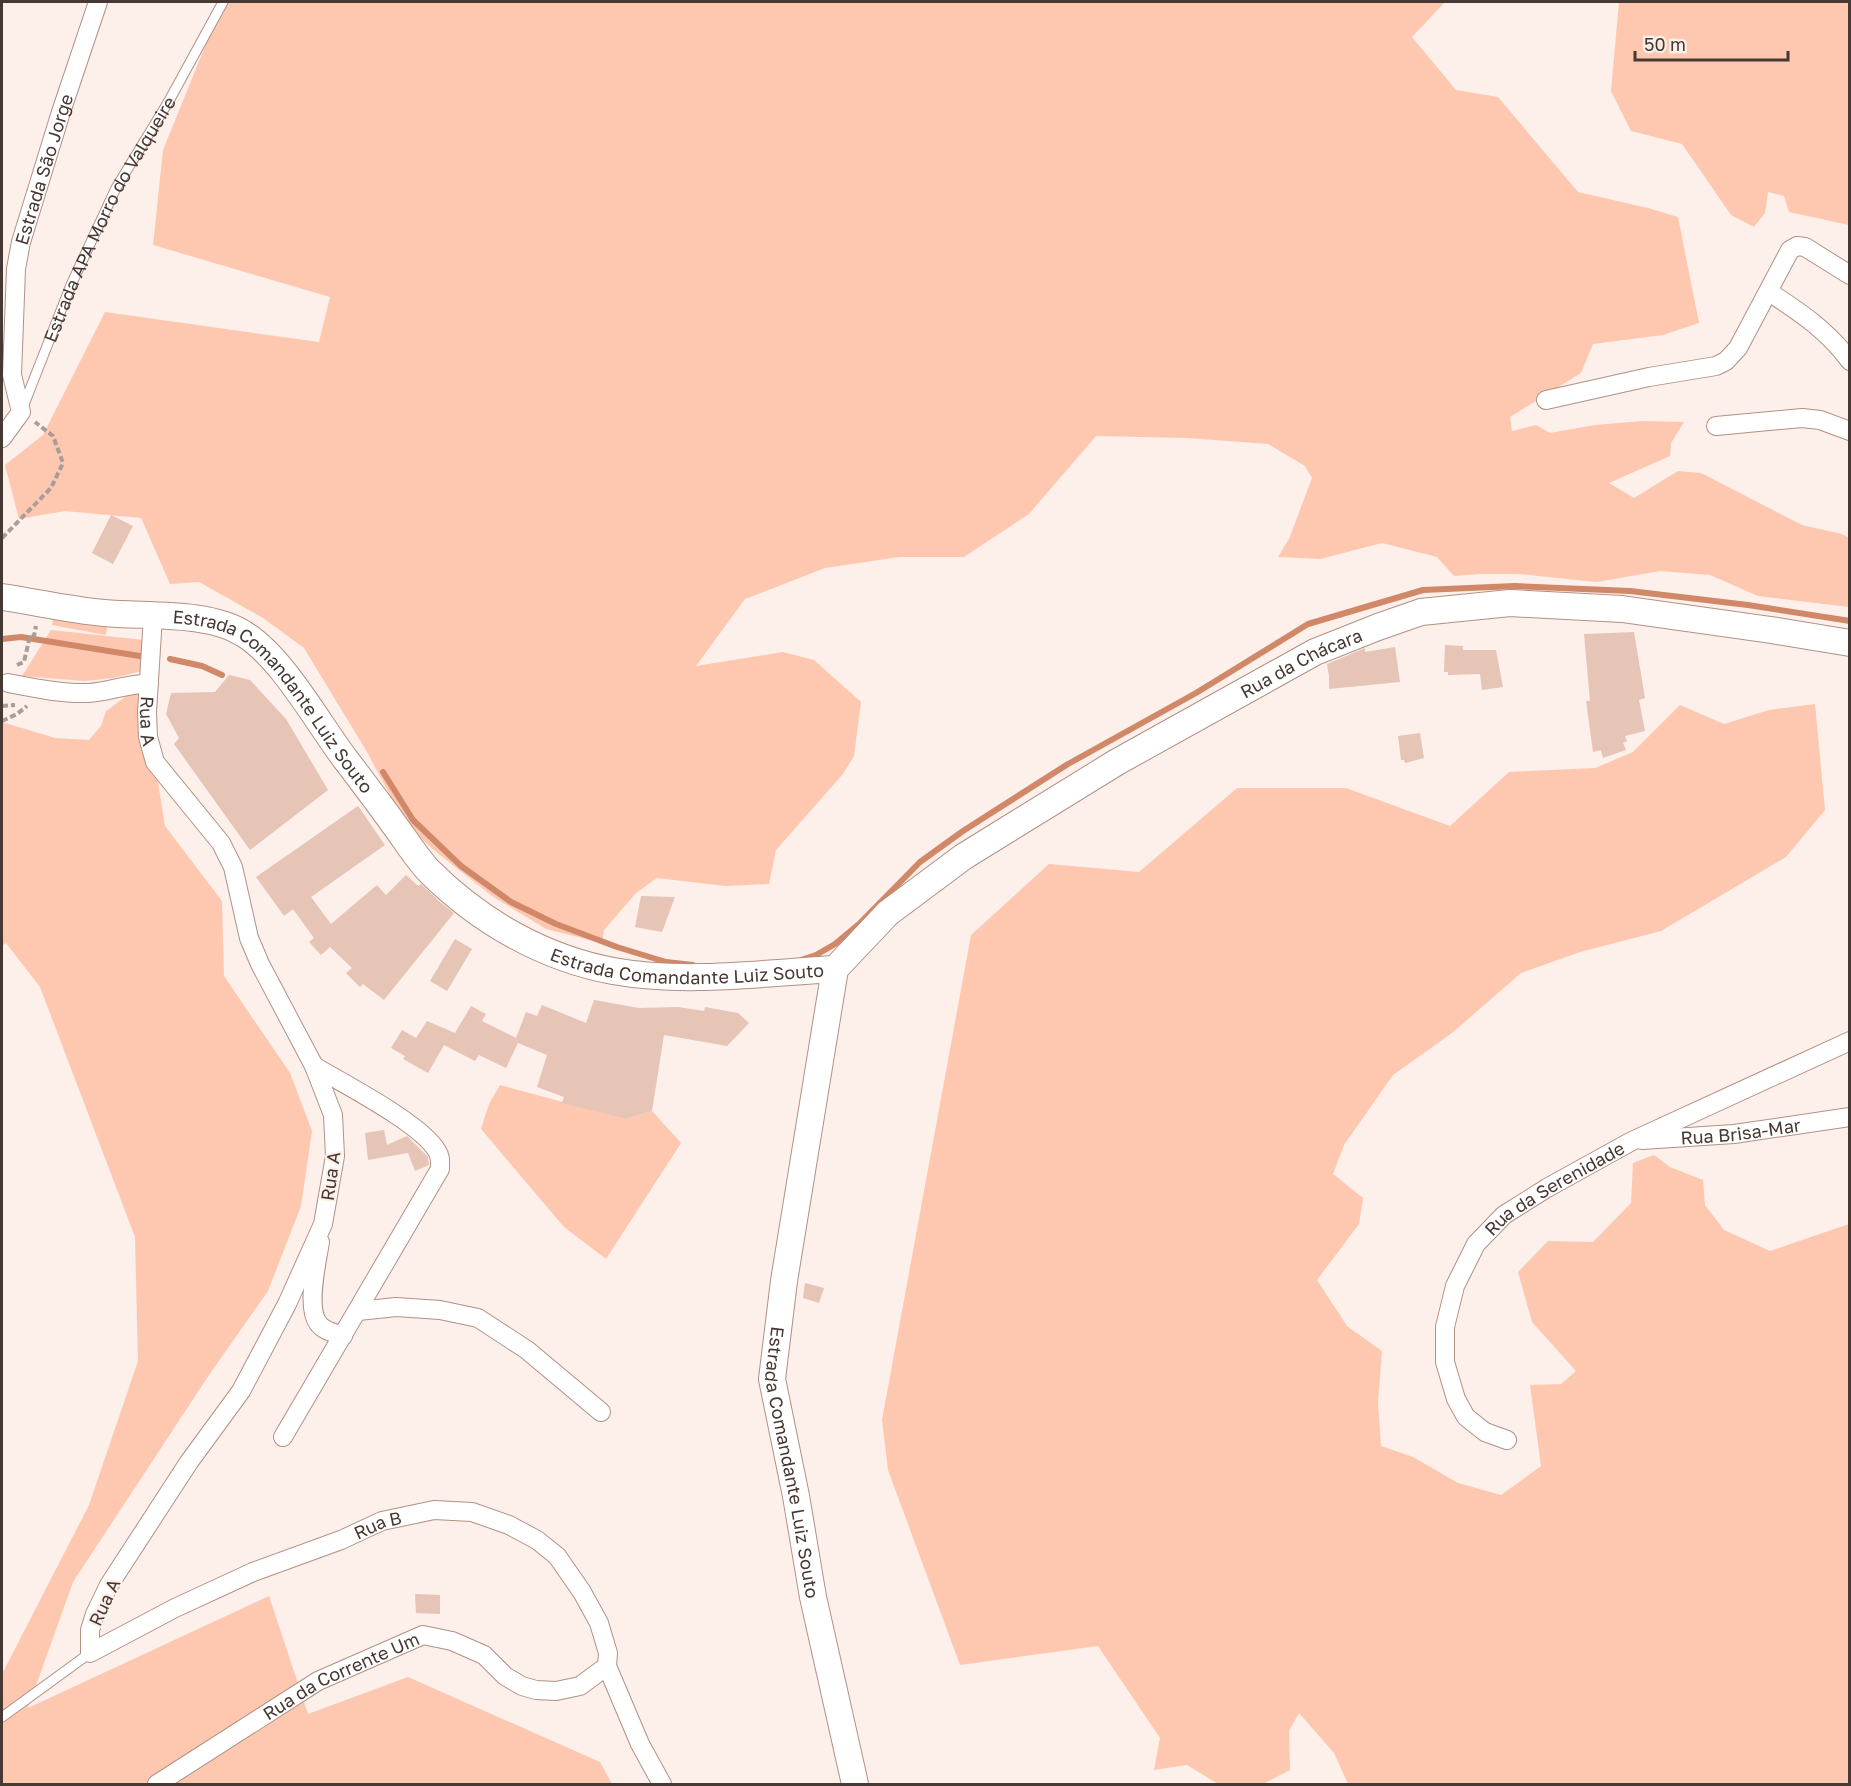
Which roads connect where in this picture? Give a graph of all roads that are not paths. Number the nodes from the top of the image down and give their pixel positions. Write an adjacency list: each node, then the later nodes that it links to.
1 (98, 2): 7 (street, Estrada São Jorge)
2 (223, 2): 7 (lane, Estrada APA Morro do Valqueire)
3 (1850, 275): 4 (street)
4 (1769, 291): 5 (street); 6 (street)
5 (1850, 361)
6 (1546, 400)
7 (21, 412): 10 (street, Estrada APA Morro do Valqueire)
8 (1716, 426): 9 (street)
9 (1850, 431)
10 (2, 438)
11 (2, 597): 12 (street, Estrada Comandante Luiz Souto)
12 (153, 616): 15 (street, Rua A); 16 (street, Estrada Comandante Luiz Souto)
13 (1850, 643): 16 (street, Rua da Chácara)
14 (8, 683): 15 (street, Rua A)
15 (149, 684): 18 (street, Rua A)
16 (835, 969): 32 (street, Estrada Comandante Luiz Souto)
17 (1850, 1041): 20 (street, Rua da Serenidade)
18 (315, 1066): 21 (street, Rua A); 22 (street)
19 (1850, 1117): 20 (street, Rua Brisa-Mar)
20 (1632, 1141): 26 (street, Rua da Serenidade)
21 (322, 1224): 23 (street); 27 (street, Rua A)
22 (358, 1311): 23 (street); 24 (street)
23 (343, 1336): 25 (street)
24 (601, 1412)
25 (283, 1437)
26 (1507, 1440)
27 (90, 1653): 28 (street, Rua B); 29 (lane)
28 (607, 1666): 30 (street, Rua da Corrente Um); 31 (street)
29 (2, 1717)
30 (157, 1785)
31 (663, 1785)
32 (855, 1785)

